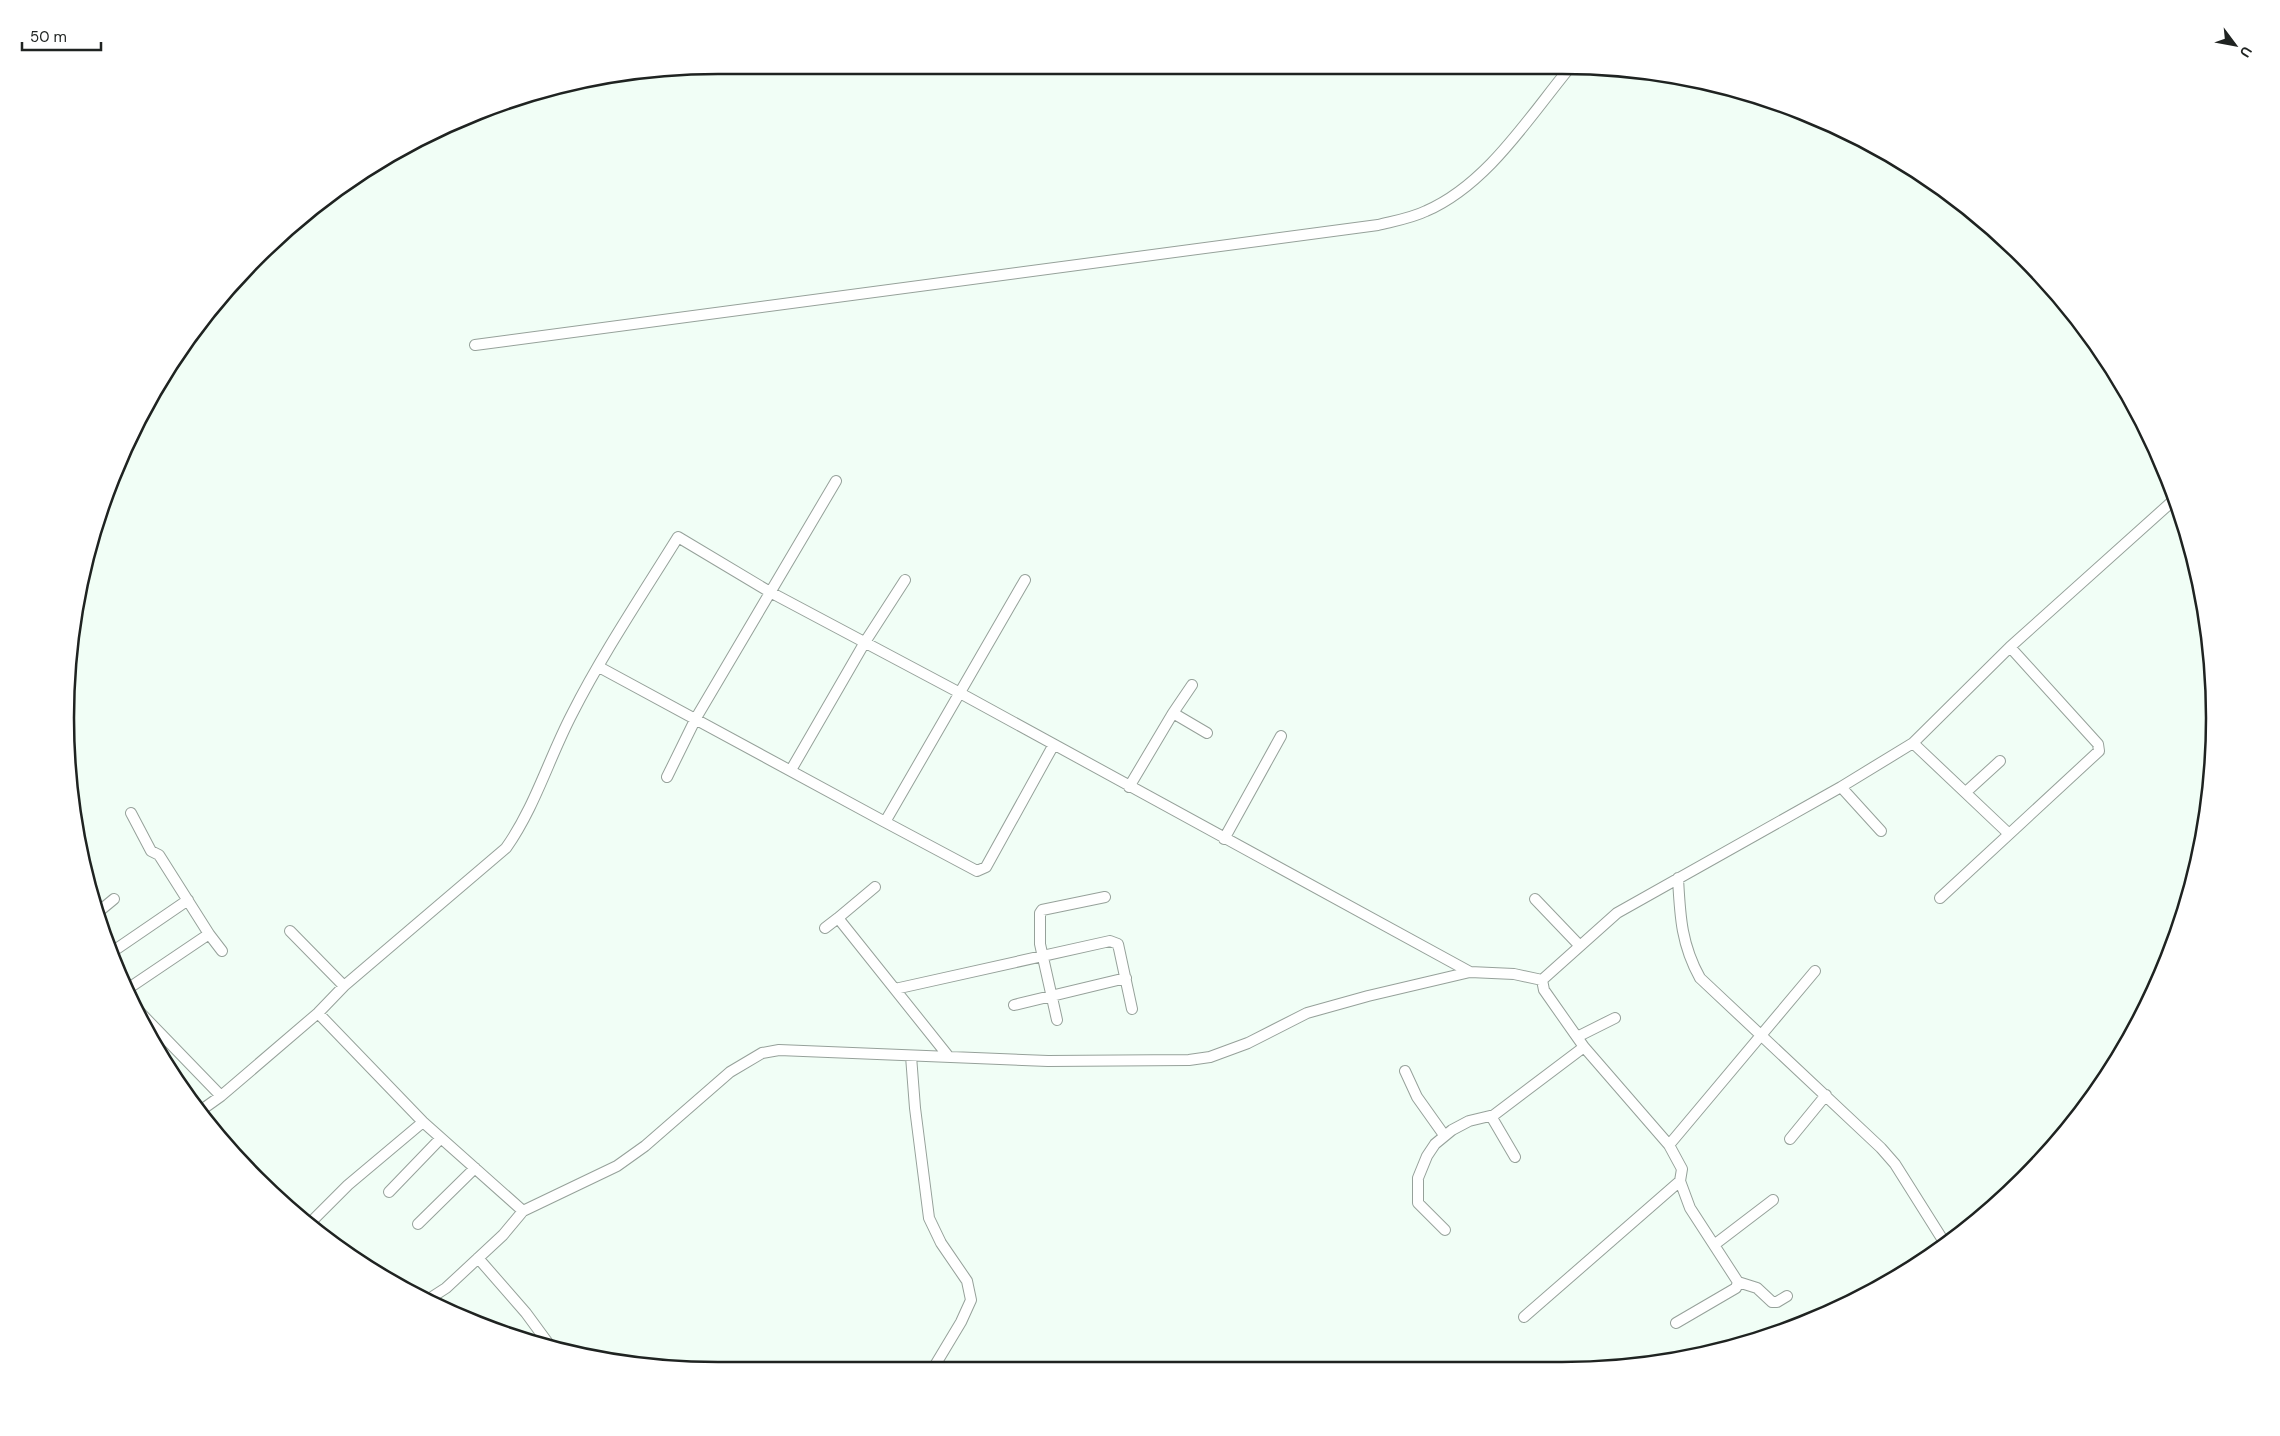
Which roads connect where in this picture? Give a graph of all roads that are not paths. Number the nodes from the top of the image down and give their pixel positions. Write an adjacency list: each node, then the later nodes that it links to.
1 (1564, 74): 2 (street)
2 (475, 344)
3 (836, 481): 7 (street)
4 (2169, 504): 9 (street)
5 (905, 580): 8 (street)
6 (1025, 580): 12 (street)
7 (770, 592): 8 (street); 10 (street); 14 (street)
8 (865, 642): 12 (street); 20 (street)
9 (2010, 647): 17 (street); 28 (street)
10 (599, 667): 14 (street); 51 (street)
11 (1192, 685): 13 (street)
12 (960, 693): 18 (street); 26 (street)
13 (1174, 713): 15 (street); 22 (street)
14 (696, 718): 20 (street); 21 (street)
15 (1207, 733)
16 (1281, 736): 29 (street)
17 (1913, 743): 23 (street); 24 (street)
18 (1053, 746): 22 (street); 26 (street)
19 (2000, 761): 24 (street)
20 (791, 770): 26 (street)
21 (667, 777)
22 (1130, 787): 29 (street)
23 (1841, 787): 27 (street); 30 (street)
24 (1966, 792): 28 (street)
25 (131, 813): 36 (street)
26 (885, 822)
27 (1881, 831)
28 (2008, 833): 33 (street)
29 (1224, 839): 47 (street)
30 (1678, 878): 42 (street); 60 (street)
31 (875, 887): 38 (street)
32 (1104, 898): 45 (street)
33 (1940, 898)
34 (1535, 899): 42 (street)
35 (114, 900): 37 (street)
36 (188, 900): 41 (street); 43 (street)
37 (103, 908)
38 (838, 918): 39 (street); 52 (street)
39 (824, 928)
40 (290, 931): 51 (street)
41 (209, 934): 44 (street); 50 (street)
42 (1579, 945): 49 (street)
43 (117, 949)
44 (222, 952)
45 (1042, 956): 48 (street); 52 (street); 53 (street)
46 (1815, 970): 60 (street)
47 (1470, 972): 49 (street); 64 (street)
48 (1126, 978): 53 (street); 55 (street)
49 (1542, 980): 61 (street)
50 (132, 986)
51 (344, 986): 56 (street)
52 (895, 989): 64 (street)
53 (1051, 995): 54 (street); 58 (street)
54 (1014, 1005)
55 (1132, 1009)
56 (318, 1013): 66 (street); 70 (street)
57 (1615, 1018): 61 (street)
58 (1057, 1020)
59 (151, 1024): 66 (street)
60 (1761, 1036): 67 (street); 74 (street)
61 (1577, 1037): 62 (street)
62 (1584, 1047): 69 (street); 74 (street)
63 (911, 1056): 64 (street); 80 (street); 93 (street)
64 (949, 1057)
65 (1405, 1071): 71 (street)
66 (222, 1096): 68 (street)
67 (1826, 1096): 73 (street); 84 (street)
68 (205, 1107)
69 (1491, 1116): 71 (street); 75 (street)
70 (423, 1122): 72 (street); 81 (street)
71 (1444, 1135): 83 (street)
72 (441, 1138): 76 (street); 78 (street)
73 (1790, 1139)
74 (1669, 1145): 77 (street)
75 (1515, 1157)
76 (475, 1168): 80 (street); 82 (street)
77 (1680, 1181): 85 (street); 90 (street)
78 (389, 1192)
79 (1772, 1200): 85 (street)
80 (523, 1211): 86 (street)
81 (314, 1219)
82 (418, 1224)
83 (1445, 1230)
84 (1942, 1238)
85 (1714, 1245): 87 (street)
86 (478, 1258): 88 (street); 92 (street)
87 (1738, 1282): 89 (street); 91 (street)
88 (433, 1296)
89 (1787, 1296)
90 (1524, 1317)
91 (1676, 1323)
92 (545, 1338)
93 (937, 1362)

